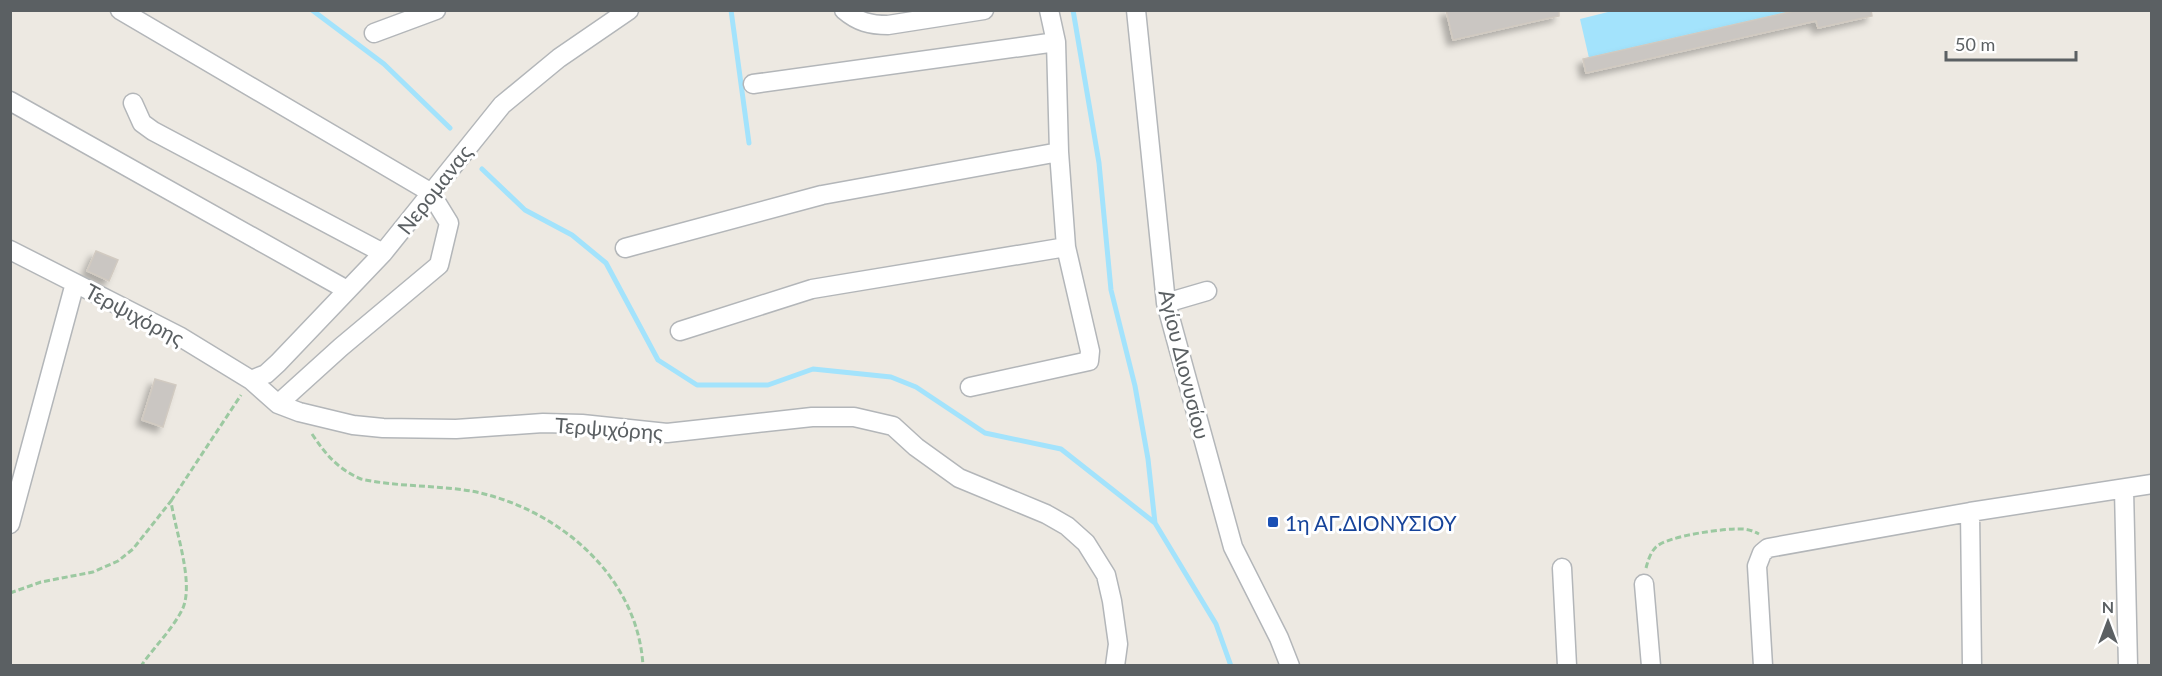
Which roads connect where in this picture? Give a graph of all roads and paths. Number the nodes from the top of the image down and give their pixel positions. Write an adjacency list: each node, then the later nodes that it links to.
1 (120, 10): 14 (street)
2 (436, 10): 8 (street)
3 (629, 10): 14 (street, Νερομανας)
4 (844, 10): 5 (street)
5 (984, 10)
6 (1049, 10): 9 (street)
7 (1136, 10): 22 (street, Αγίου Διονυσίου)
8 (374, 33)
9 (1056, 42): 10 (street); 13 (street)
10 (753, 84)
11 (10, 101): 20 (street)
12 (133, 103): 18 (street)
13 (1059, 152): 15 (street); 16 (street)
14 (430, 192): 18 (street, Νερομανας); 26 (street)
15 (1066, 247): 23 (street); 25 (street)
16 (625, 248)
17 (10, 250): 19 (street, Τερψιχόρης)
18 (383, 253): 20 (street, Νερομανας)
19 (75, 283): 24 (street, Τερψιχόρης); 32 (street)
20 (347, 290): 24 (street, Νερομανας)
21 (1207, 291): 22 (street)
22 (1166, 303): 40 (street, Αγίου Διονυσίου)
23 (680, 331)
24 (251, 380): 26 (street, Τερψιχόρης); 30 (path)
25 (970, 387)
26 (278, 404): 27 (street, Τερψιχόρης)
27 (303, 413): 38 (path); 39 (street, Τερψιχόρης)
28 (2151, 484): 29 (street)
29 (2124, 489): 31 (street); 45 (street)
30 (171, 501): 36 (path); 37 (path)
31 (1970, 512): 33 (street); 44 (street)
32 (10, 524)
33 (1768, 548): 35 (path); 43 (street)
34 (1562, 568): 41 (street)
35 (1644, 584): 42 (street)
36 (10, 593)
37 (141, 666)
38 (643, 666)
39 (1115, 666)
40 (1290, 666)
41 (1567, 666)
42 (1651, 666)
43 (1763, 666)
44 (1972, 666)
45 (2128, 666)

